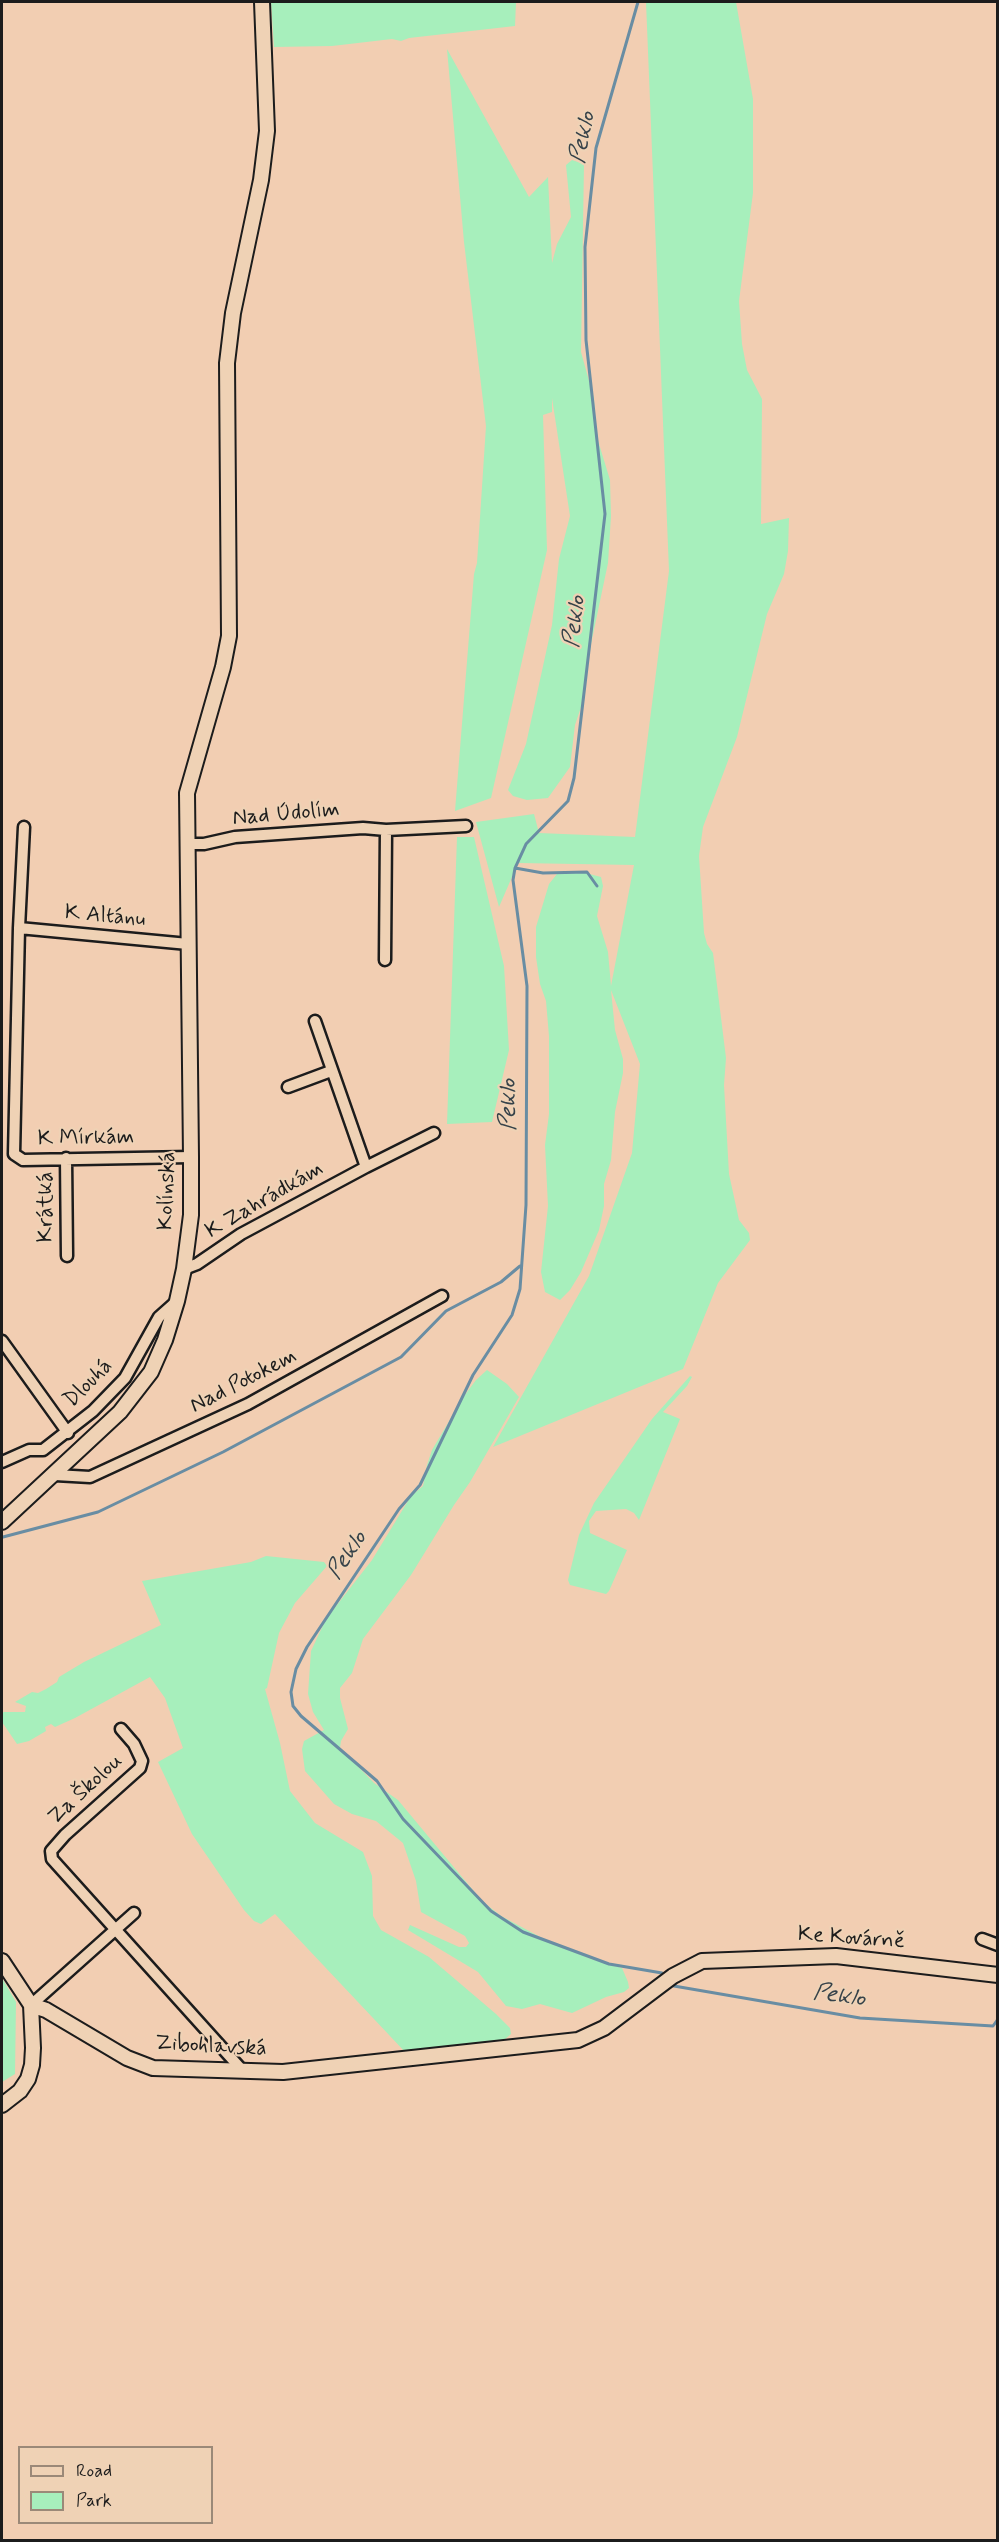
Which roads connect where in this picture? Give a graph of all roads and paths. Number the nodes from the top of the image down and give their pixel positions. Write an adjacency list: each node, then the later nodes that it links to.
1 (262, 2): 5 (street, Kolínská)
2 (466, 826): 4 (street, Nad Údolím)
3 (24, 827): 6 (street)
4 (386, 830): 5 (street, Nad Údolím); 8 (street)
5 (189, 844): 7 (street, Kolínská)
6 (19, 928): 7 (street, K Altánu); 14 (street, K Mírkám)
7 (188, 944): 13 (street, Kolínská)
8 (385, 960)
9 (315, 1021): 10 (street)
10 (331, 1071): 11 (street); 15 (street)
11 (288, 1087)
12 (434, 1132): 15 (street, K Zahrádkám)
13 (191, 1157): 14 (street, K Mírkám); 17 (street, Kolínská)
14 (66, 1158): 16 (street, Krátká)
15 (366, 1167): 17 (street, K Zahrádkám)
16 (67, 1256)
17 (184, 1269): 19 (street, Kolínská)
18 (442, 1296): 23 (street, Nad Potokem)
19 (177, 1301): 21 (street, Dlouhá); 23 (street, Kolínská)
20 (2, 1341): 21 (street)
21 (68, 1433): 22 (street, Dlouhá)
22 (2, 1462)
23 (55, 1475): 24 (street, Kolínská)
24 (2, 1522)
25 (121, 1729): 27 (street, Za Školou)
26 (134, 1913): 27 (street)
27 (115, 1931): 33 (street); 34 (street, Za Školou)
28 (982, 1939): 29 (street)
29 (998, 1945)
30 (2, 1961): 33 (street)
31 (702, 1961): 32 (street, Ke Kovárně); 34 (street, Zibohlavská)
32 (998, 1975)
33 (31, 2005): 34 (street, Zibohlavská); 35 (street)
34 (242, 2070)
35 (2, 2105)

